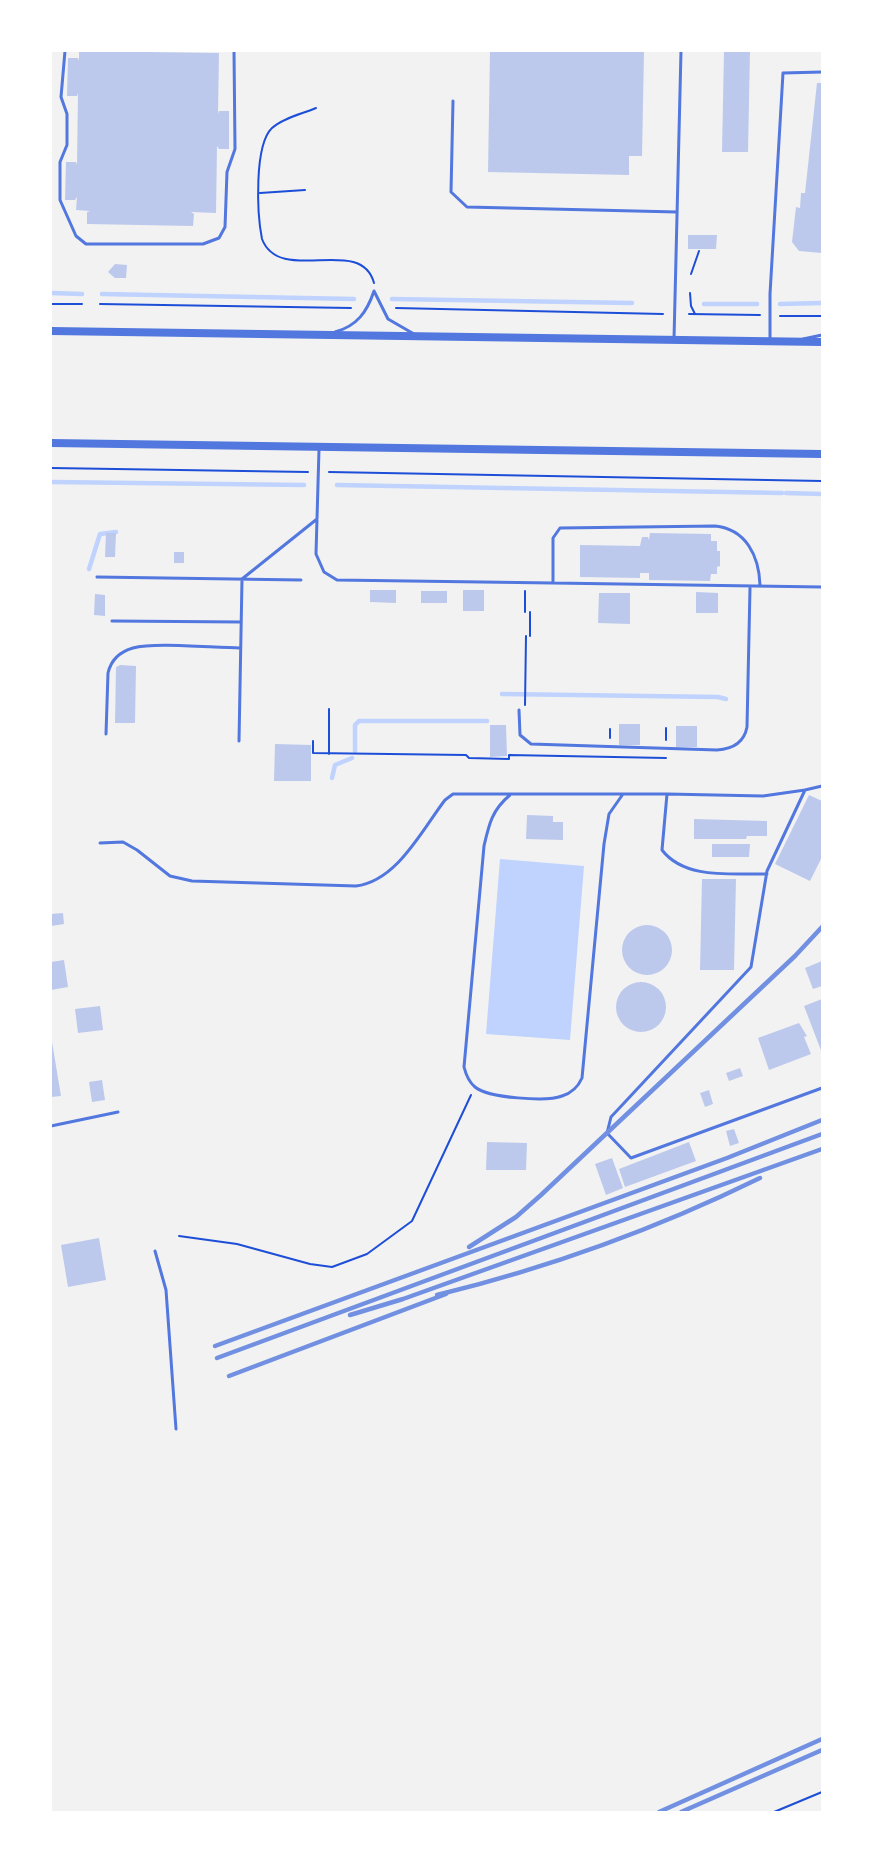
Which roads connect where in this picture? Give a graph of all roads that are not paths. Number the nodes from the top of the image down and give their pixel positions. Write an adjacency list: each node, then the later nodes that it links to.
1 (64, 51): 2 (lane)
2 (234, 51)
3 (681, 51): 6 (lane)
4 (822, 72): 12 (lane)
5 (453, 101): 6 (lane)
6 (677, 212): 11 (lane)
7 (51, 331): 8 (street)
8 (318, 335): 10 (street); 10 (lane)
9 (822, 335): 13 (lane)
10 (427, 337): 11 (street)
11 (674, 341): 12 (street)
12 (770, 342): 13 (street)
13 (790, 342): 14 (street)
14 (822, 342)
15 (51, 443): 16 (street)
16 (319, 447): 17 (street); 18 (lane)
17 (822, 454)
18 (317, 519): 20 (lane); 22 (lane)
19 (97, 577): 20 (lane)
20 (242, 579): 21 (lane); 27 (lane)
21 (301, 580)
22 (553, 584): 23 (lane); 25 (lane)
23 (760, 585): 24 (lane); 25 (lane)
24 (822, 587)
25 (750, 588): 29 (lane)
26 (112, 621): 27 (lane)
27 (241, 622): 28 (lane)
28 (240, 648): 30 (lane); 31 (lane)
29 (519, 710)
30 (106, 734)
31 (239, 741)
32 (822, 786): 33 (lane)
33 (805, 790): 35 (lane); 38 (lane)
34 (623, 794): 35 (lane); 36 (lane); 36 (lane)
35 (667, 794): 38 (lane)
36 (510, 795): 37 (lane)
37 (100, 843)
38 (767, 874): 39 (lane)
39 (822, 1088)
40 (118, 1112): 41 (lane)
41 (51, 1126)
42 (155, 1251): 43 (lane)
43 (176, 1429)

